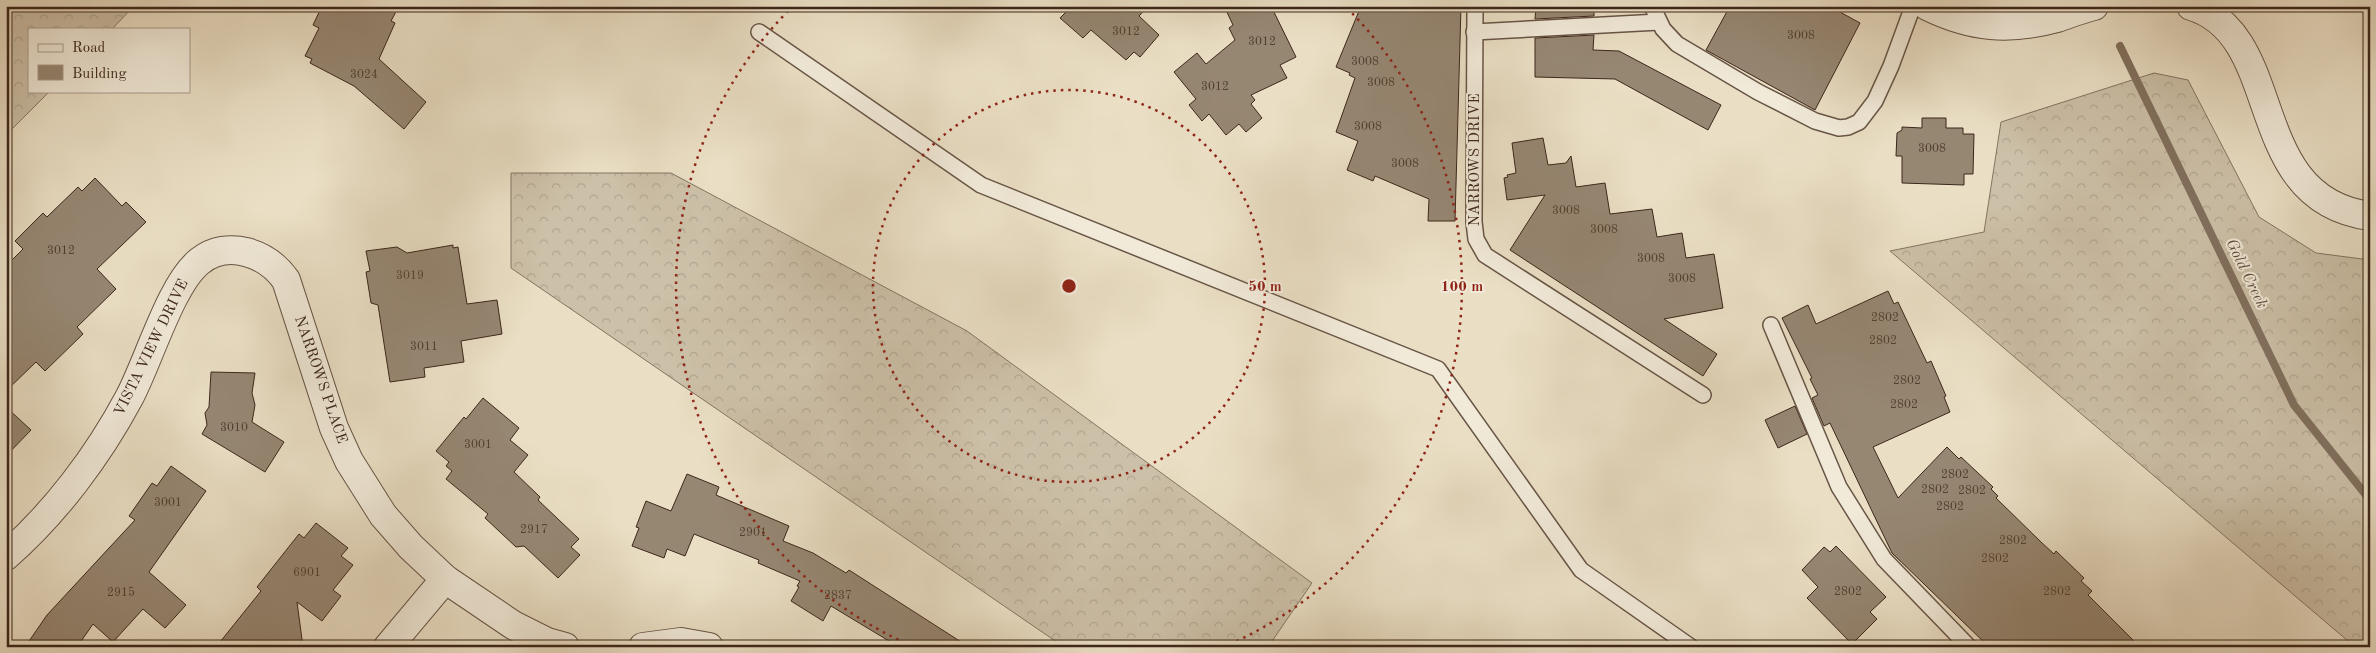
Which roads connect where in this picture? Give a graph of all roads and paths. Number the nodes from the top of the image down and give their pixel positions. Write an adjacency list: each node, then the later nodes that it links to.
1 (1475, 6): 9 (lane, NARROWS DRIVE)
2 (1652, 6): 7 (lane)
3 (1913, 6): 7 (lane)
4 (1927, 6): 5 (street)
5 (2094, 6)
6 (2190, 6): 10 (street)
7 (1659, 22): 9 (lane)
8 (759, 32): 20 (lane)
9 (1474, 32): 13 (lane, NARROWS DRIVE)
10 (2370, 216)
11 (234, 250): 14 (street, VISTA VIEW DRIVE); 15 (street, NARROWS PLACE)
12 (1771, 325): 21 (lane)
13 (1703, 395)
14 (6, 556)
15 (445, 579): 16 (street); 17 (street, NARROWS PLACE)
16 (388, 647)
17 (565, 647)
18 (643, 647): 19 (street)
19 (710, 647)
20 (1691, 647)
21 (1969, 647)

